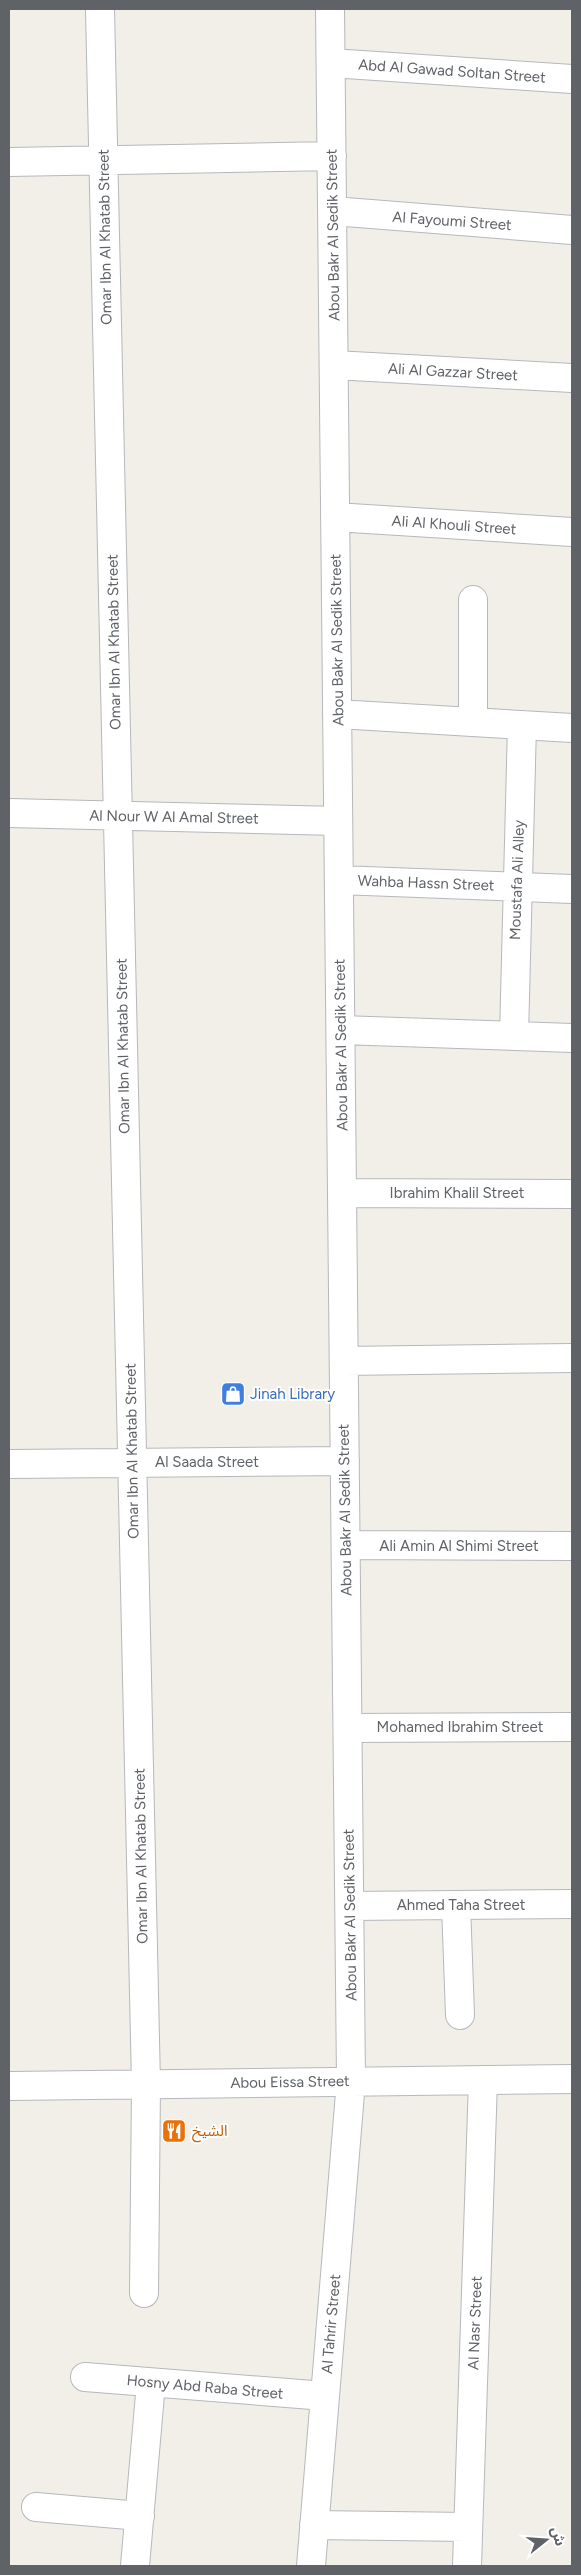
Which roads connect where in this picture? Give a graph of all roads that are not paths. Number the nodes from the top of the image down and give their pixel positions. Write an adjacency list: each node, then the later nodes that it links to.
1 (100, 9): 6 (street, Omar Ibn Al Khatab Street)
2 (330, 9): 3 (street, Abou Bakr Al Sedik Street)
3 (331, 62): 4 (street, Abd Al Gawad Soltan Street); 5 (street, Abou Bakr Al Sedik Street)
4 (572, 79)
5 (332, 156): 6 (street); 8 (street, Abou Bakr Al Sedik Street)
6 (104, 160): 7 (street); 20 (street, Omar Ibn Al Khatab Street)
7 (9, 162)
8 (333, 211): 9 (street, Al Fayoumi Street); 10 (street, Abou Bakr Al Sedik Street)
9 (572, 230)
10 (334, 365): 11 (street, Ali Al Gazzar Street); 12 (street, Abou Bakr Al Sedik Street)
11 (572, 378)
12 (335, 518): 13 (street, Ali Al Khouli Street); 15 (street, Abou Bakr Al Sedik Street)
13 (572, 532)
14 (473, 600): 16 (street)
15 (337, 714): 16 (street); 21 (street, Abou Bakr Al Sedik Street)
16 (473, 722): 17 (street)
17 (522, 725): 18 (street); 23 (street, Moustafa Ali Alley)
18 (572, 728)
19 (9, 813): 20 (street, Al Nour W Al Amal Street)
20 (118, 816): 21 (street, Al Nour W Al Amal Street); 33 (street, Omar Ibn Al Khatab Street)
21 (338, 821): 22 (street, Abou Bakr Al Sedik Street)
22 (339, 880): 23 (street, Wahba Hassn Street); 25 (street, Abou Bakr Al Sedik Street)
23 (517, 887): 24 (street, Wahba Hassn Street); 26 (street, Moustafa Ali Alley)
24 (572, 889)
25 (341, 1030): 26 (street); 28 (street, Abou Bakr Al Sedik Street)
26 (514, 1036): 27 (street)
27 (572, 1038)
28 (342, 1193): 29 (street, Ibrahim Khalil Street); 31 (street, Abou Bakr Al Sedik Street)
29 (572, 1194)
30 (572, 1358): 31 (street)
31 (344, 1362): 32 (street, Abou Bakr Al Sedik Street)
32 (345, 1461): 33 (street, Al Saada Street); 35 (street, Abou Bakr Al Sedik Street)
33 (133, 1463): 34 (street, Al Saada Street); 46 (street, Omar Ibn Al Khatab Street)
34 (9, 1464)
35 (346, 1545): 36 (street, Ali Amin Al Shimi Street); 38 (street, Abou Bakr Al Sedik Street)
36 (572, 1546)
37 (572, 1727): 38 (street, Mohamed Ibrahim Street)
38 (348, 1728): 41 (street, Abou Bakr Al Sedik Street)
39 (572, 1904): 40 (street, Ahmed Taha Street)
40 (456, 1905): 41 (street, Ahmed Taha Street); 42 (street)
41 (350, 1906): 45 (street, Abou Bakr Al Sedik Street)
42 (460, 2015)
43 (572, 2079): 44 (street, Abou Eissa Street)
44 (483, 2080): 45 (street, Abou Eissa Street); 55 (street, Al Nasr Street)
45 (351, 2082): 46 (street, Abou Eissa Street); 51 (street, Al Tahrir Street)
46 (146, 2084): 47 (street, Abou Eissa Street); 48 (street, Omar Ibn Al Khatab Street)
47 (9, 2086)
48 (144, 2293)
49 (85, 2377): 50 (street, Hosny Abd Raba Street)
50 (151, 2382): 51 (street, Hosny Abd Raba Street); 53 (street)
51 (325, 2396): 54 (street, Al Tahrir Street)
52 (36, 2507): 53 (street)
53 (140, 2516): 56 (street)
54 (314, 2525): 55 (street); 57 (street, Al Tahrir Street)
55 (468, 2527): 58 (street, Al Nasr Street)
56 (135, 2566)
57 (311, 2566)
58 (467, 2566)

